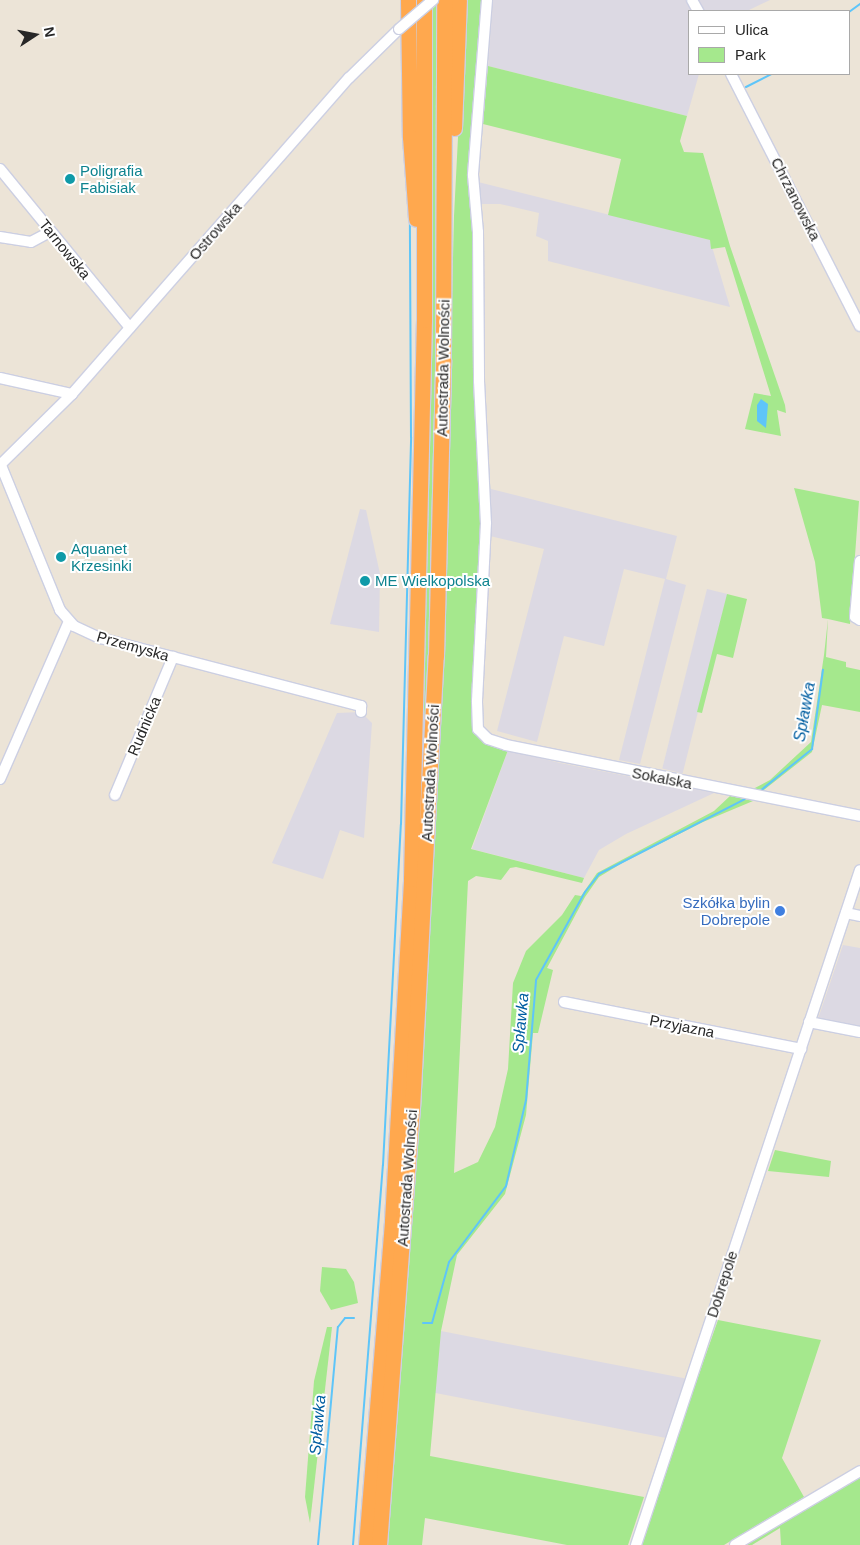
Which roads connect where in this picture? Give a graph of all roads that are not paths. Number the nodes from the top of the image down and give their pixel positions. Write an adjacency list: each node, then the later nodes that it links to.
1 (408, 0): 12 (highway)
2 (424, 0): 12 (highway, Autostrada Wolności)
3 (433, 0): 14 (street, Ostrowska, bridge)
4 (444, 0): 9 (highway, Autostrada Wolności)
5 (459, 0): 9 (highway)
6 (487, 0): 25 (street, Sokalska)
7 (732, 75): 13 (street, Chrzanowska)
8 (0, 169): 10 (street, Tarnowska)
9 (444, 216): 35 (highway, Autostrada Wolności)
10 (50, 232): 11 (street); 14 (street, Tarnowska)
11 (0, 237)
12 (424, 320): 34 (highway, Autostrada Wolności)
13 (860, 326)
14 (130, 328): 16 (street, Ostrowska)
15 (0, 378): 16 (street)
16 (72, 394): 17 (street, Ostrowska)
17 (0, 464): 20 (street, Przemyska)
18 (860, 561): 19 (street)
19 (860, 620)
20 (69, 621): 21 (street, Przemyska); 23 (street)
21 (173, 657): 22 (street, Przemyska); 24 (street, Rudnicka)
22 (362, 712)
23 (0, 778)
24 (115, 795)
25 (860, 816)
26 (860, 870): 27 (street, Dobrepole)
27 (846, 913): 28 (street); 30 (street, Dobrepole)
28 (860, 916)
29 (564, 1002): 32 (street, Przyjazna)
30 (810, 1022): 31 (street); 32 (street, Dobrepole)
31 (860, 1032)
32 (800, 1049): 36 (street, Dobrepole)
33 (860, 1472): 37 (street)
34 (366, 1545)
35 (379, 1545)
36 (636, 1545)
37 (735, 1545)

